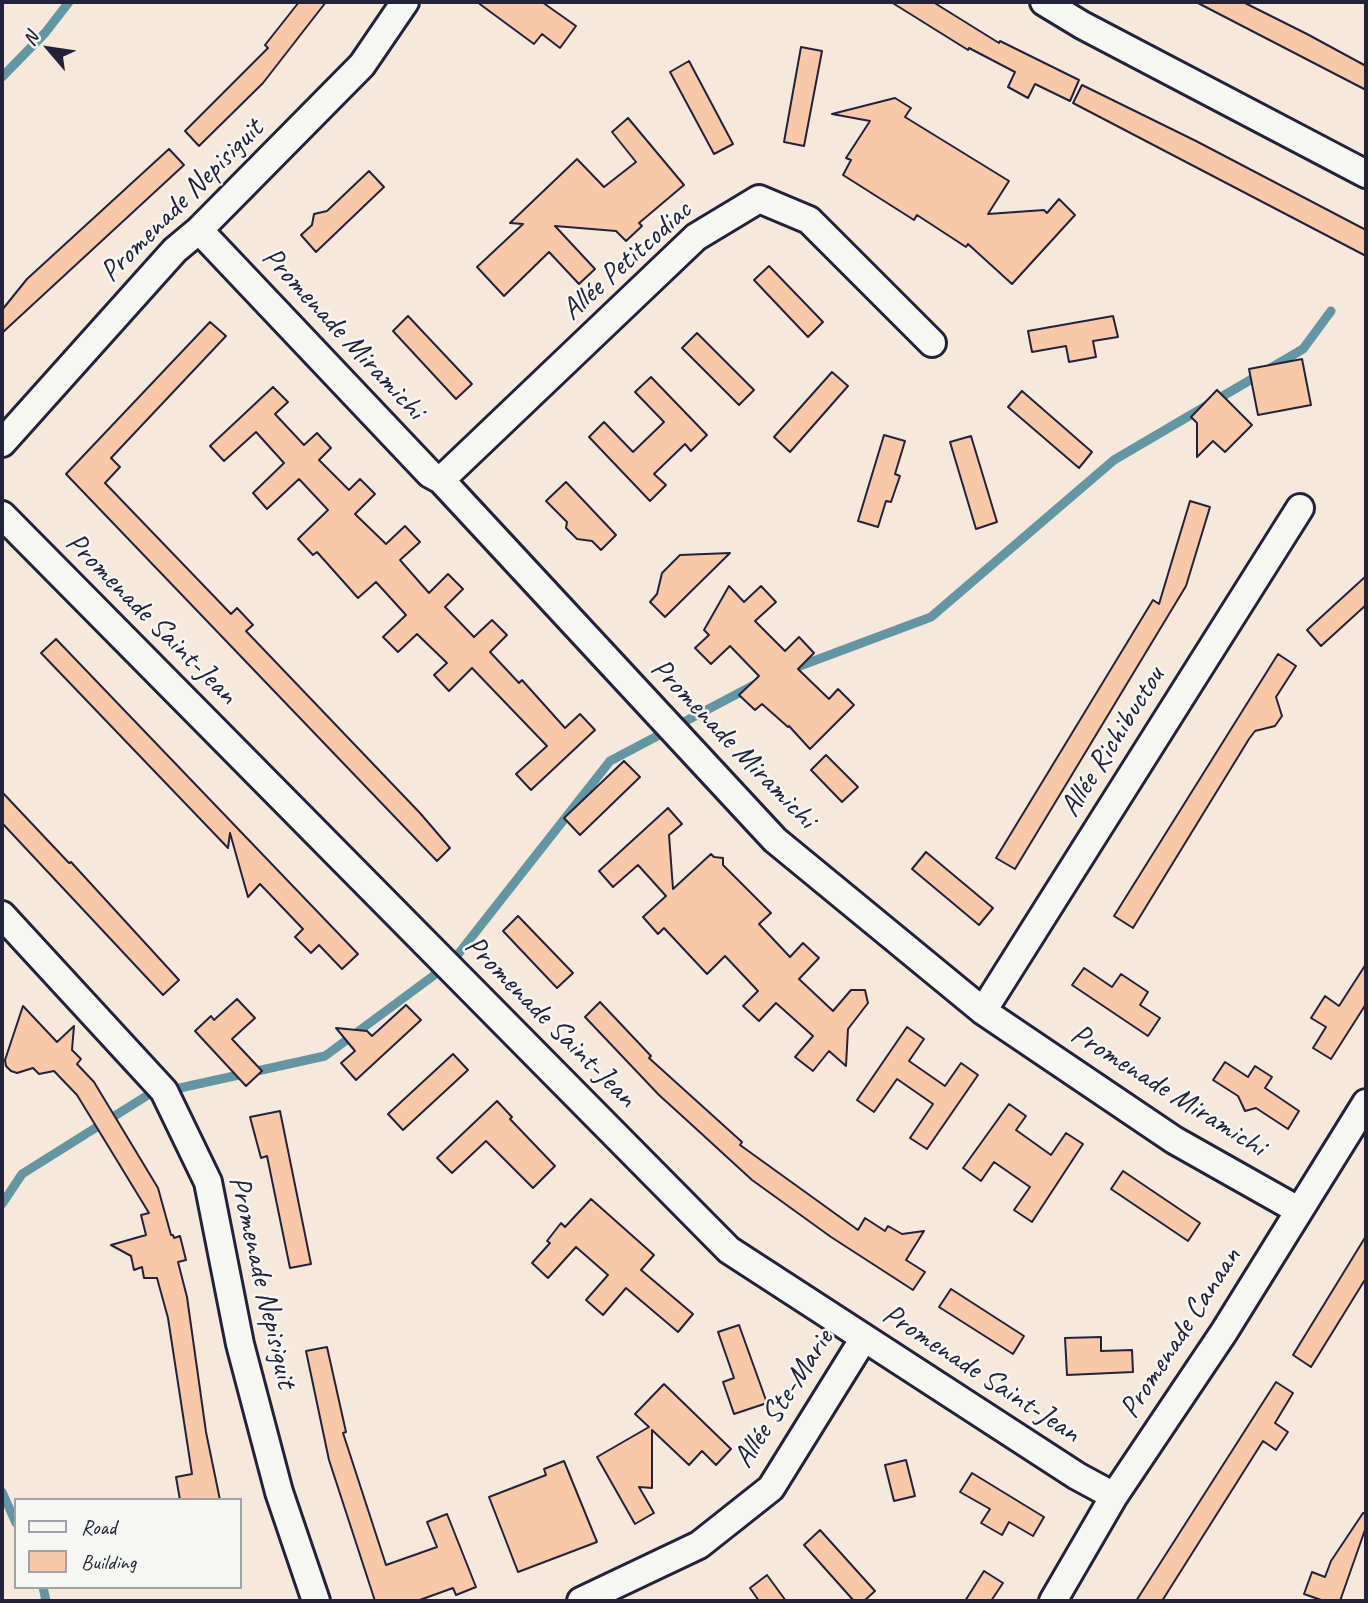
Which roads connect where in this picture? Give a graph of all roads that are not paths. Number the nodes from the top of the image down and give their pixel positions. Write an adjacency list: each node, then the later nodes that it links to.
1 (405, 2): 4 (street, Promenade Nepisiguit)
2 (1044, 2): 3 (street)
3 (1366, 174)
4 (200, 230): 6 (street, Promenade Nepisiguit); 7 (street, Promenade Miramichi)
5 (932, 343): 7 (street, Allée Petitcodiac)
6 (2, 443)
7 (441, 480): 11 (street, Promenade Miramichi)
8 (1300, 508): 11 (street, Allée Richibuctou)
9 (2, 515): 14 (street, Promenade Saint-Jean)
10 (2, 915): 16 (street, Promenade Nepisiguit)
11 (983, 1011): 13 (street, Promenade Miramichi)
12 (1366, 1103): 13 (street, Promenade Canaan)
13 (1298, 1210): 15 (street, Promenade Canaan)
14 (864, 1338): 15 (street, Promenade Saint-Jean); 17 (street, Allée Ste-Marie)
15 (1114, 1496): 18 (street, Promenade Canaan)
16 (316, 1601)
17 (581, 1601)
18 (1053, 1601)

